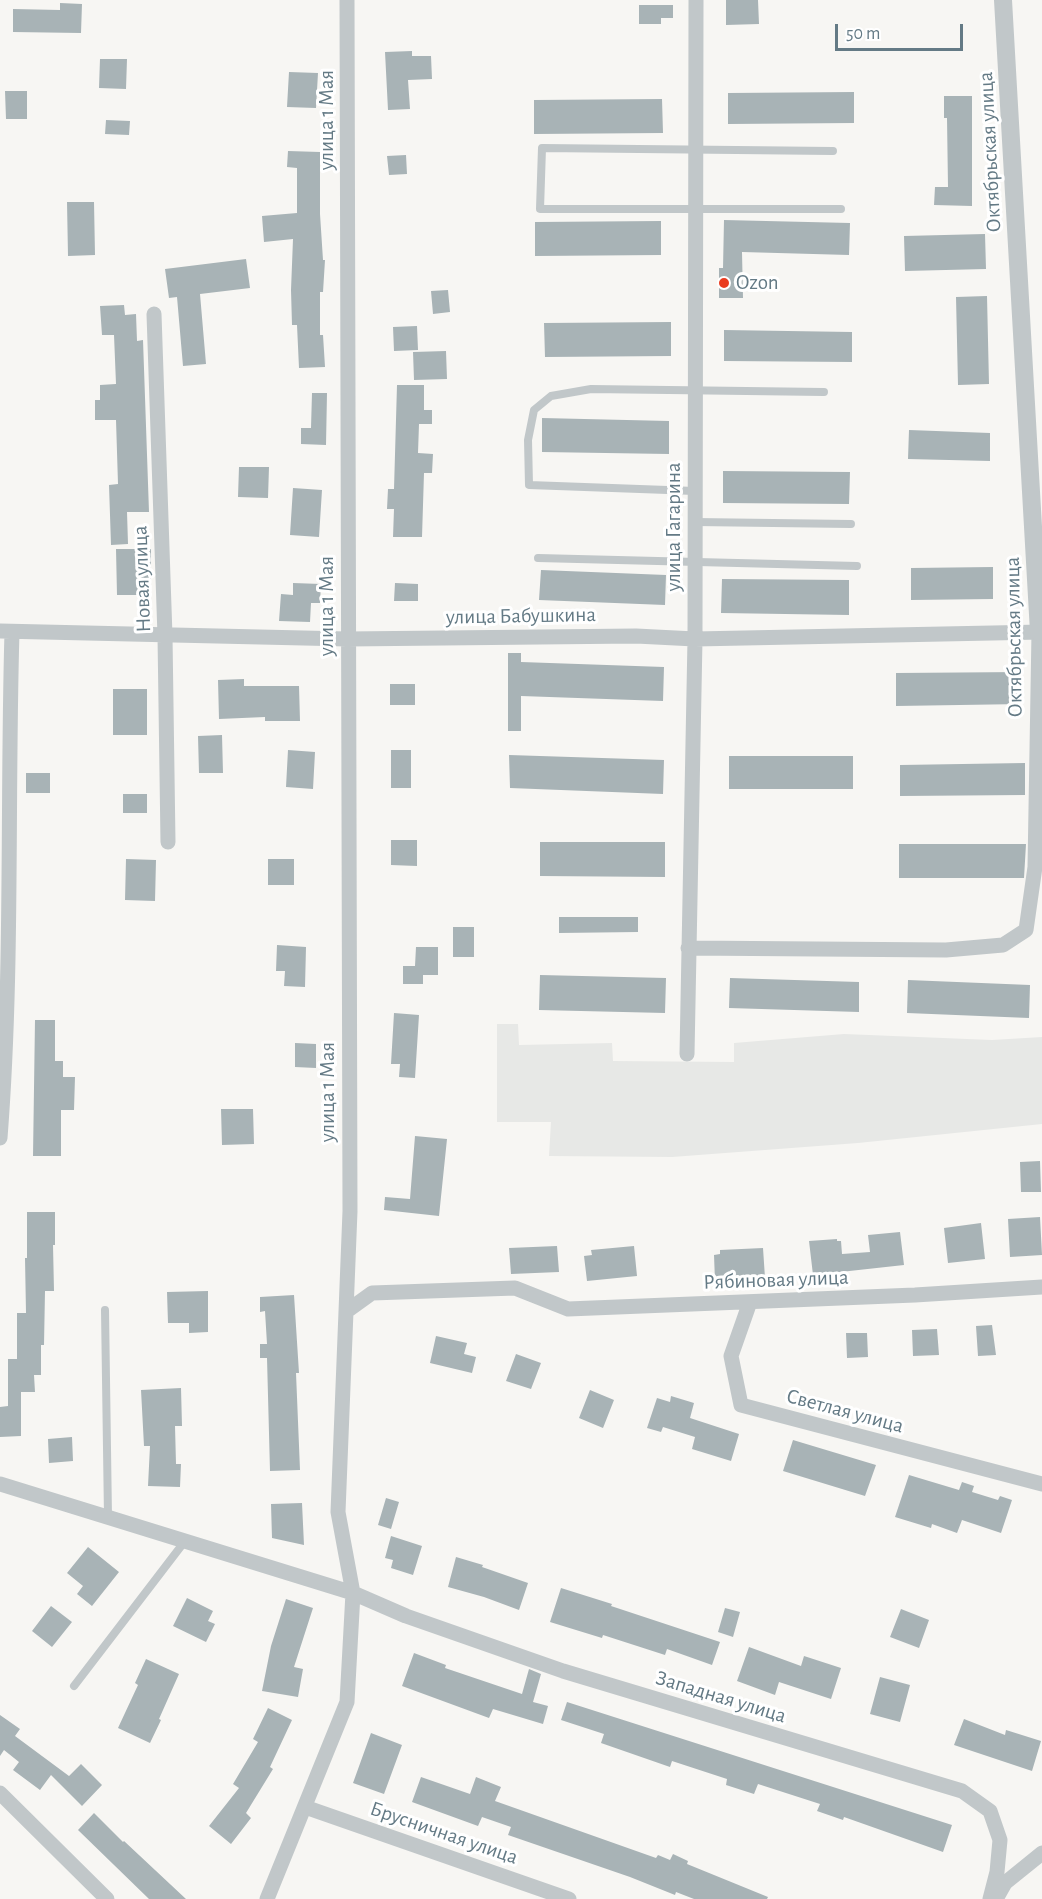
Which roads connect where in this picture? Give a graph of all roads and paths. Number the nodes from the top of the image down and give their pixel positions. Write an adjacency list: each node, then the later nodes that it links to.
1 (347, 0): 20 (street, улица 1 Мая)
2 (696, 0): 4 (street, улица Гагарина)
3 (1004, 0): 18 (street, Октябрьская улица)
4 (696, 150): 5 (lane); 6 (street, улица Гагарина); 6 (lane)
5 (833, 151)
6 (696, 209): 7 (lane); 9 (street, улица Гагарина)
7 (841, 209)
8 (154, 314): 19 (street, Новая улица)
9 (695, 390): 10 (lane); 11 (street, улица Гагарина); 11 (lane)
10 (824, 392)
11 (695, 491): 12 (street, улица Гагарина)
12 (695, 522): 13 (lane); 15 (street, улица Гагарина)
13 (851, 524)
14 (538, 558): 15 (lane)
15 (695, 562): 16 (lane); 21 (street, улица Гагарина)
16 (857, 566)
17 (6, 632): 19 (street, улица Бабушкина); 26 (street)
18 (1041, 632): 21 (street, улица Бабушкина); 23 (street, Октябрьская улица)
19 (165, 636): 20 (street, улица Бабушкина); 22 (street, Новая улица)
20 (348, 639): 21 (street, улица Бабушкина); 30 (street, улица 1 Мая)
21 (695, 639): 24 (street, улица Гагарина)
22 (168, 842)
23 (1038, 873): 24 (street, Октябрьская улица)
24 (688, 948): 25 (street, улица Гагарина)
25 (687, 1053)
26 (0, 1138)
27 (1042, 1287): 28 (street, Рябиновая улица)
28 (750, 1302): 30 (street, Рябиновая улица); 32 (street, Светлая улица)
29 (105, 1310): 33 (lane)
30 (347, 1311): 35 (street, улица 1 Мая)
31 (0, 1484): 33 (street, Западная улица)
32 (1042, 1484)
33 (108, 1517): 34 (street, Западная улица)
34 (185, 1541): 35 (street, Западная улица); 36 (lane)
35 (353, 1593): 38 (street, улица 1 Мая); 43 (street, Западная улица)
36 (74, 1686)
37 (0, 1793): 40 (street)
38 (305, 1807): 41 (street, улица 1 Мая); 42 (street, Брусничная улица)
39 (1042, 1853): 44 (street)
40 (107, 1899)
41 (267, 1899)
42 (569, 1899)
43 (990, 1899)
44 (995, 1899)

